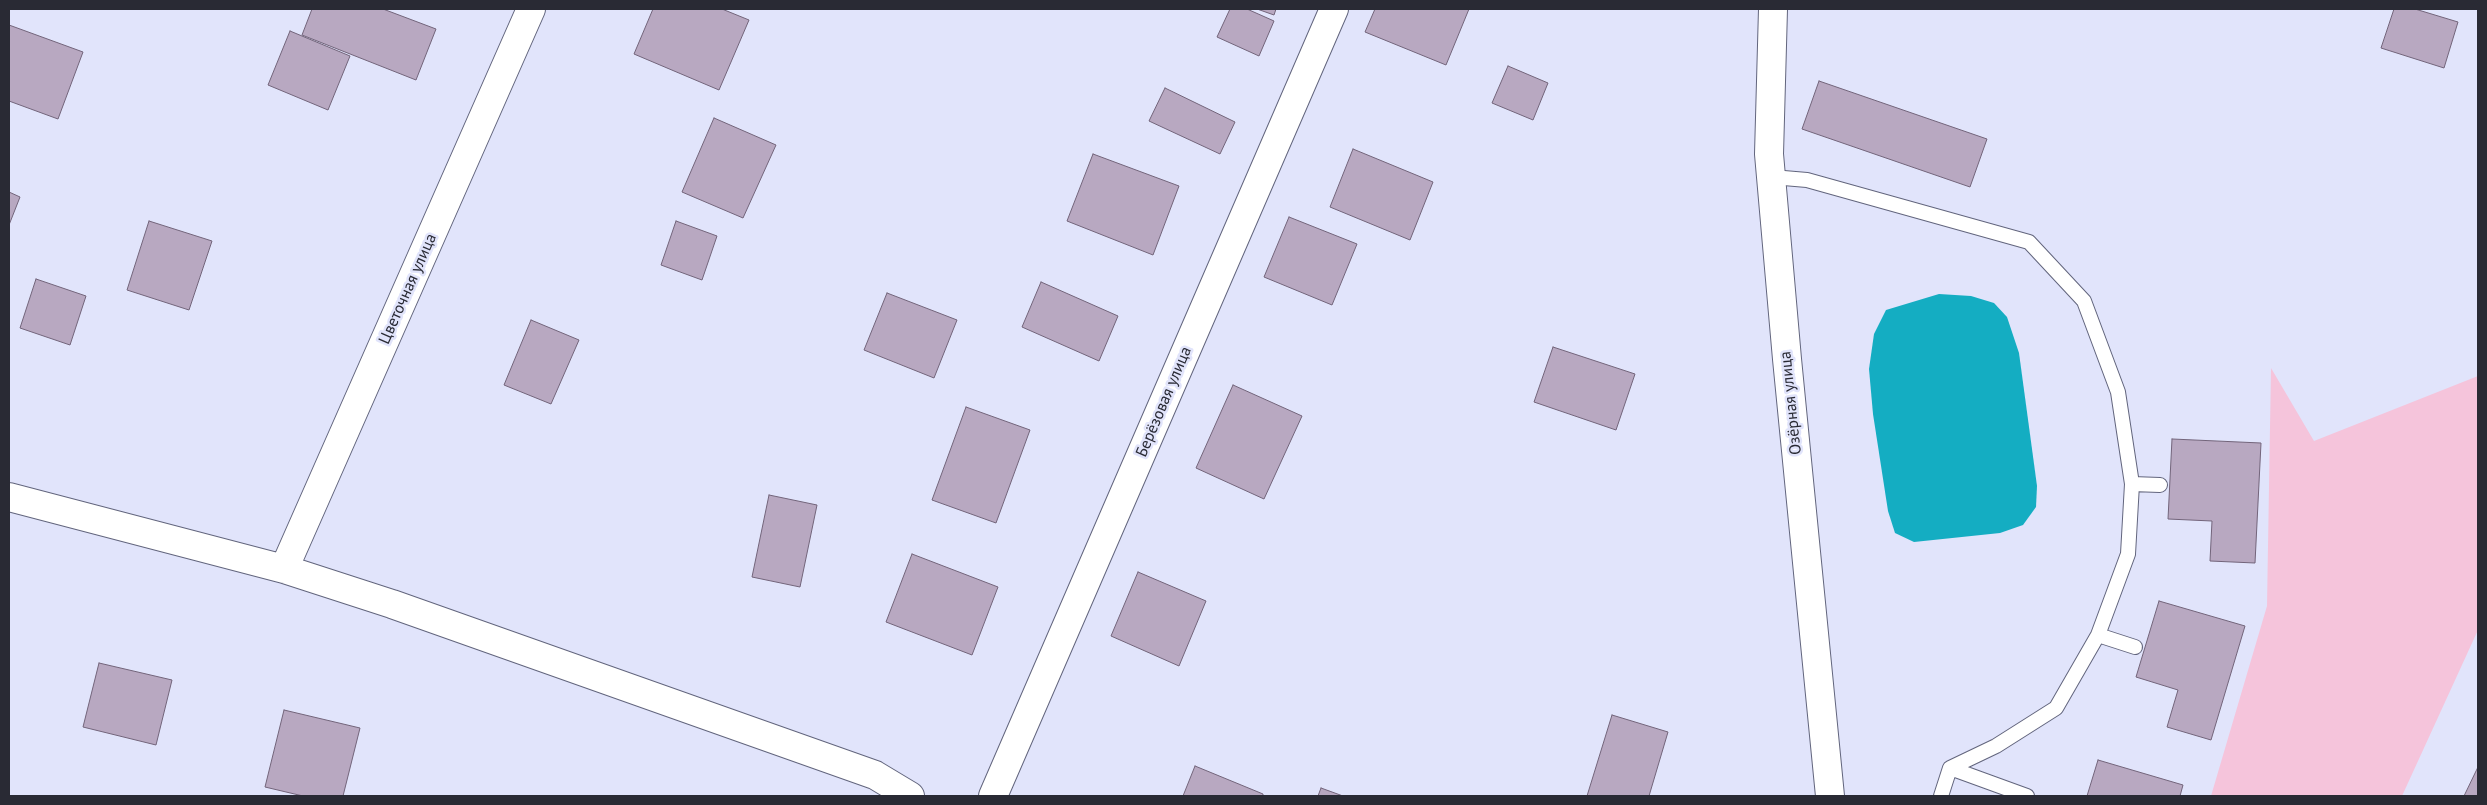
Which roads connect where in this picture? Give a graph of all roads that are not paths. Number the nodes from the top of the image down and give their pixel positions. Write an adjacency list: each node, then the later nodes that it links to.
1 (531, 9): 8 (street, Цветочная улица)
2 (1334, 9): 13 (street, Берёзовая улица)
3 (1773, 9): 4 (street, Озёрная улица)
4 (1772, 177): 5 (lane); 14 (street, Озёрная улица)
5 (2132, 484): 6 (lane); 9 (lane)
6 (2160, 485)
7 (9, 498): 8 (street)
8 (284, 569): 12 (street)
9 (2098, 635): 10 (lane); 11 (lane)
10 (2136, 647)
11 (1950, 768): 15 (lane); 16 (lane)
12 (910, 796)
13 (993, 796)
14 (1830, 796)
15 (1941, 796)
16 (2026, 796)

